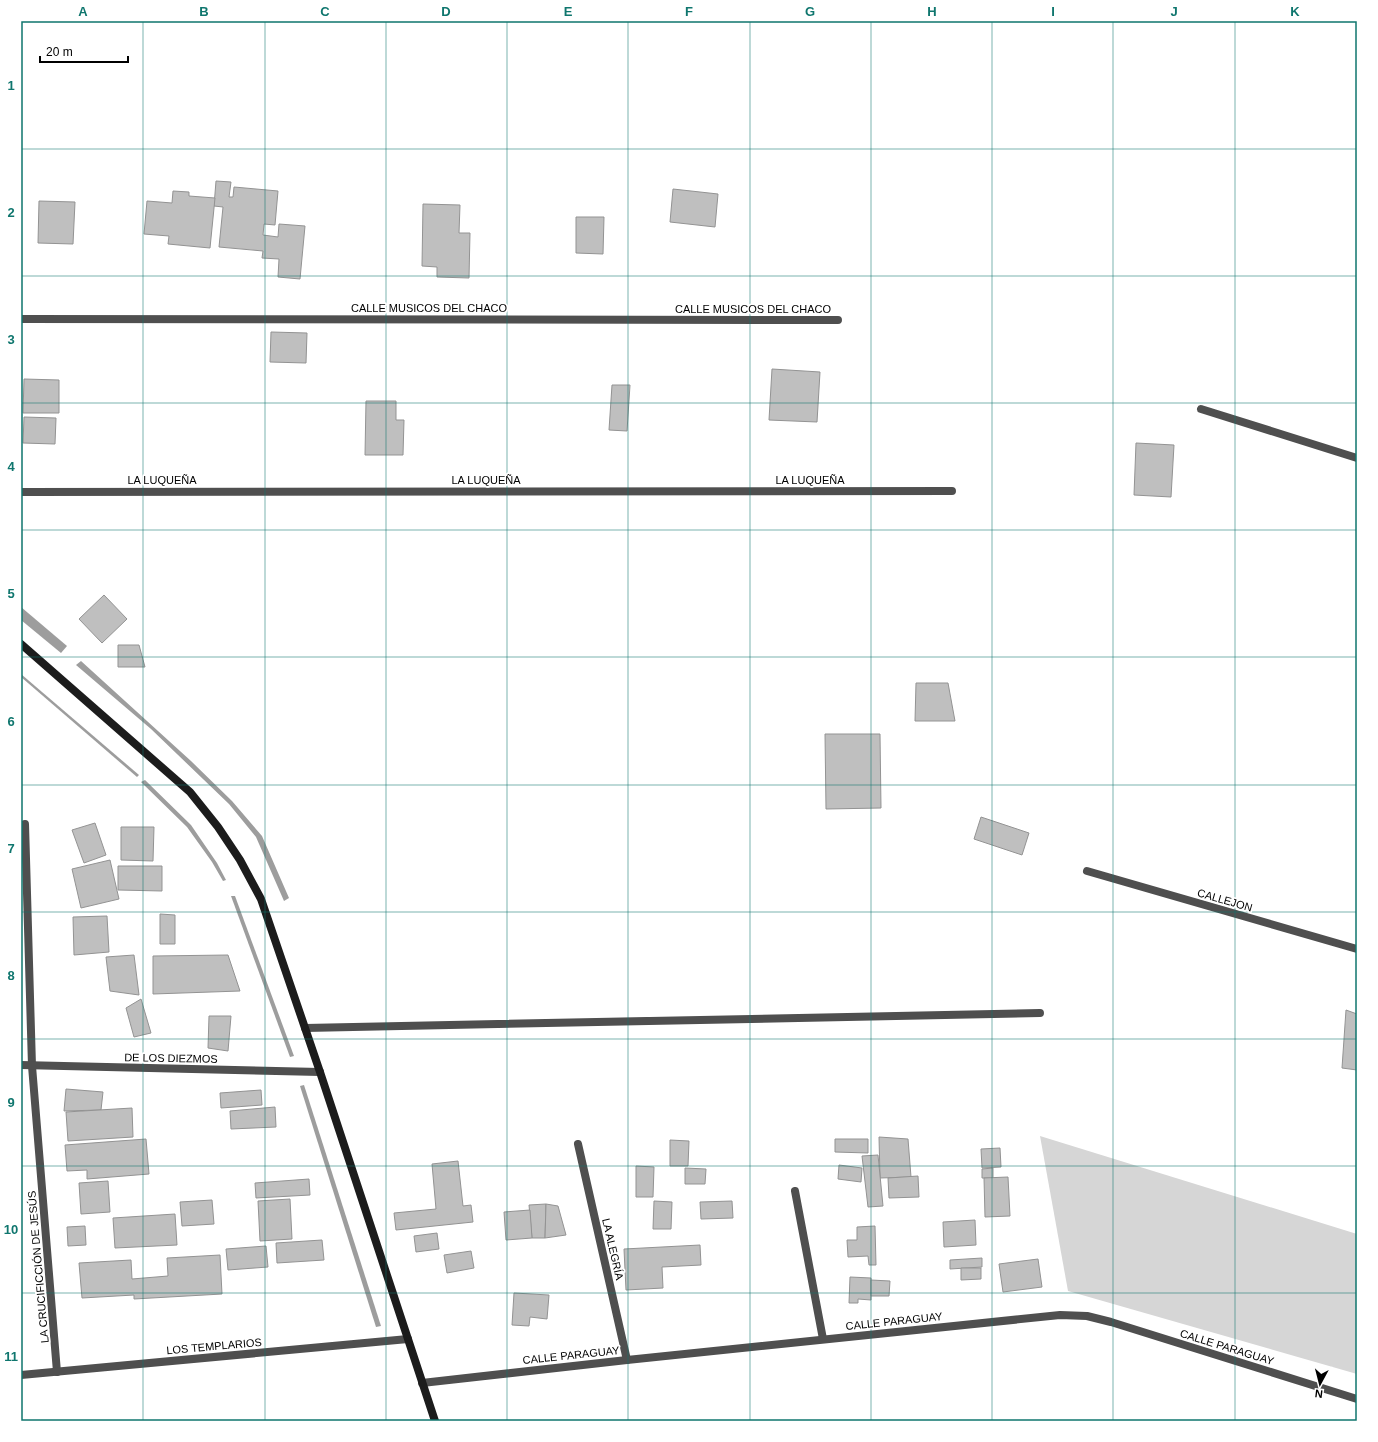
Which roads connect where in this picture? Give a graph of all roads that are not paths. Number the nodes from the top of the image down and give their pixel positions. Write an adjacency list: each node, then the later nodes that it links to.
1 (21, 319): 2 (street, CALLE MUSICOS DEL CHACO)
2 (838, 320)
3 (1201, 409): 4 (street)
4 (1357, 458)
5 (952, 491): 6 (street, LA LUQUEÑA)
6 (21, 492)
7 (21, 644): 12 (street)
8 (25, 824): 14 (street, LA CRUCIFICCIÓN DE JESÚS)
9 (1087, 871): 10 (street, CALLEJON)
10 (1357, 950)
11 (1040, 1013): 12 (street)
12 (305, 1028): 15 (street)
13 (21, 1065): 14 (street, DE LOS DIEZMOS)
14 (32, 1066): 15 (street, DE LOS DIEZMOS); 21 (street, LA CRUCIFICCIÓN DE JESÚS)
15 (320, 1072): 18 (street)
16 (578, 1144): 20 (street, LA ALEGRÍA)
17 (795, 1191): 19 (street)
18 (408, 1339): 21 (street, LOS TEMPLARIOS); 23 (street)
19 (823, 1339): 20 (street, CALLE PARAGUAY); 24 (street, CALLE PARAGUAY)
20 (627, 1360): 23 (street, CALLE PARAGUAY)
21 (57, 1372): 22 (street, LOS TEMPLARIOS)
22 (21, 1375)
23 (422, 1383): 25 (street)
24 (1357, 1399)
25 (434, 1421)

